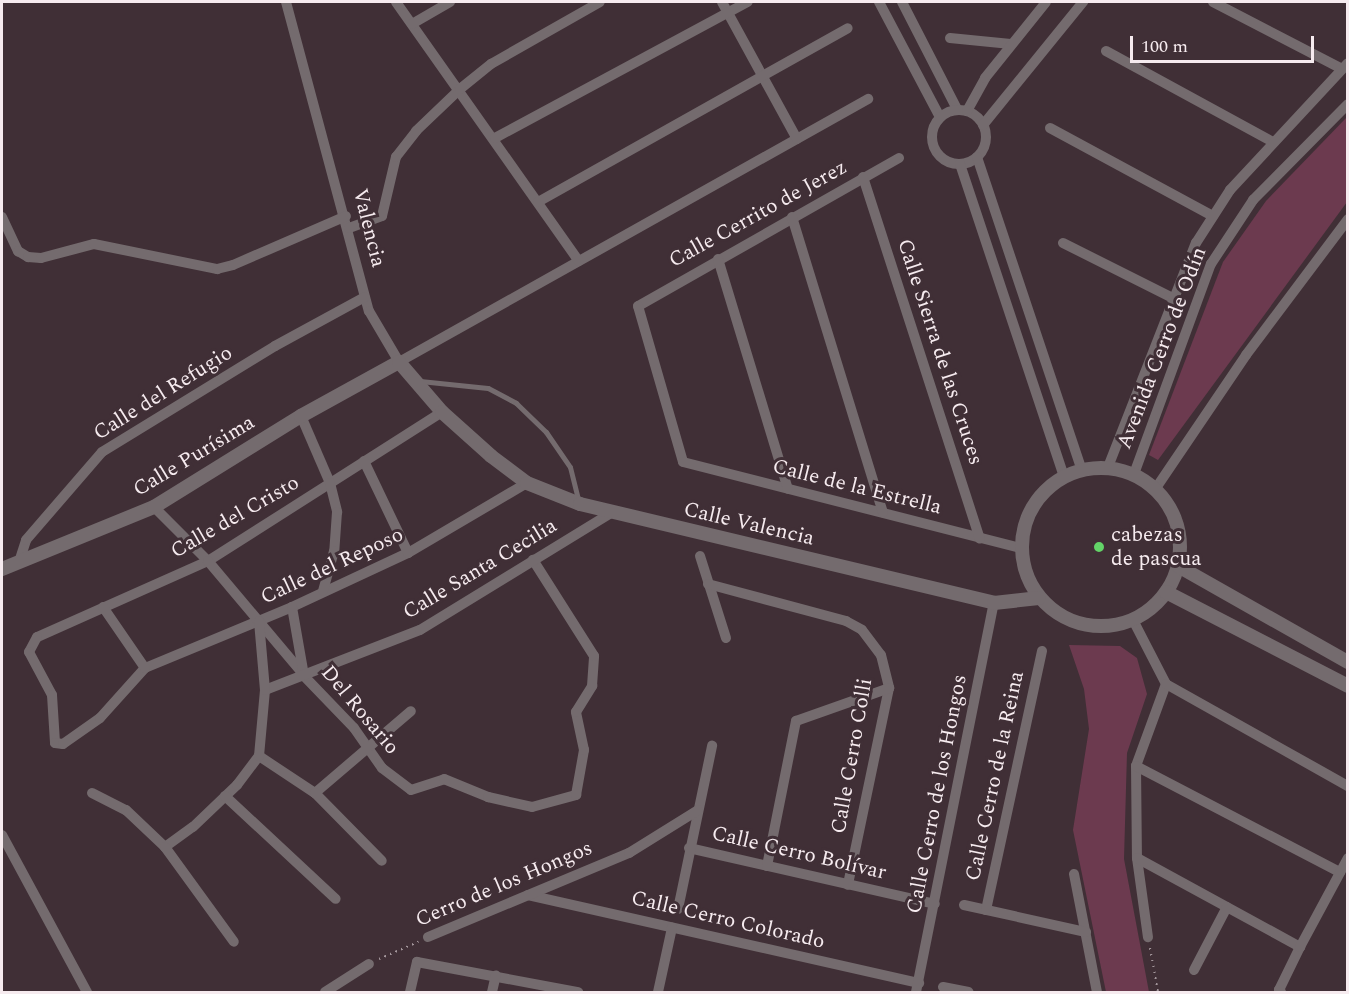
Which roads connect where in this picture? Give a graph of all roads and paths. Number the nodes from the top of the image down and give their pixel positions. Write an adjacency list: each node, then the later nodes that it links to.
1 (286, 2): 35 (street, Valencia)
2 (396, 2): 13 (street)
3 (450, 2): 13 (street)
4 (600, 2): 20 (street)
5 (723, 2): 12 (street)
6 (748, 2): 12 (street)
7 (879, 2): 24 (street)
8 (902, 2): 23 (street)
9 (1046, 2): 16 (street)
10 (1083, 2): 25 (street)
11 (1213, 2): 18 (street)
12 (729, 13): 19 (street); 27 (street)
13 (412, 24): 20 (street)
14 (848, 28): 19 (street)
15 (950, 38): 16 (street)
16 (1011, 44): 23 (street)
17 (1106, 51): 29 (street)
18 (1345, 66): 29 (street)
19 (763, 75): 28 (street); 34 (street)
20 (460, 89): 27 (street); 40 (street)
21 (868, 99): 28 (street)
22 (1347, 104): 55 (street, Avenida Cerro de Odín)
23 (962, 110): 24 (street); 25 (street)
24 (940, 117): 32 (street)
25 (983, 125): 30 (street)
26 (1050, 128): 37 (street)
27 (495, 138): 34 (street)
28 (797, 139): 43 (street)
29 (1273, 142): 37 (street)
30 (977, 157): 32 (street); 54 (street)
31 (899, 158): 33 (street, Calle Cerrito de Jerez)
32 (960, 164): 56 (street)
33 (863, 177): 36 (street, Calle Cerrito de Jerez); 65 (street, Calle Sierra de las Cruces)
34 (538, 202): 43 (street)
35 (346, 216): 38 (street); 40 (street, Valencia)
36 (792, 216): 42 (street, Calle Cerrito de Jerez); 63 (street)
37 (1213, 216): 45 (street)
38 (2, 218)
39 (1347, 219): 59 (street)
40 (350, 228): 44 (street, Valencia)
41 (1063, 243): 45 (street)
42 (718, 259): 52 (street, Calle Cerrito de Jerez); 60 (street)
43 (579, 261): 46 (street)
44 (364, 297): 46 (street, Valencia); 71 (street, Calle del Refugio)
45 (1171, 297): 53 (street)
46 (399, 362): 47 (street, Valencia); 49 (street, Calle Purísima)
47 (416, 381): 48 (street, Valencia); 61 (lane)
48 (442, 412): 50 (street, Valencia); 51 (street, Calle del Cristo)
49 (301, 416): 57 (street); 62 (street, Calle Purísima)
50 (467, 436): 58 (street, Calle Valencia)
51 (364, 461): 57 (street, Calle del Cristo); 67 (street)
52 (684, 462): 60 (street, Calle de la Estrella)
53 (1108, 467): 54 (street); 55 (street)
54 (1082, 470): 56 (street)
55 (1134, 474): 59 (street)
56 (1064, 477): 66 (street)
57 (330, 483): 70 (street, Calle del Cristo); 75 (street)
58 (526, 483): 61 (street, Calle Valencia); 67 (street, Calle del Reposo)
59 (1156, 488): 72 (street)
60 (788, 489): 63 (street, Calle de la Estrella)
61 (580, 504): 64 (street, Calle Valencia)
62 (154, 507): 70 (street); 71 (street, Calle Purísima)
63 (883, 512): 65 (street, Calle de la Estrella)
64 (611, 513): 69 (street, Calle Santa Cecilia); 78 (street, Calle Valencia)
65 (980, 539): 66 (street, Calle de la Estrella)
66 (1021, 548): 77 (street)
67 (408, 553): 75 (street, Calle del Reposo)
68 (700, 556): 74 (street)
69 (533, 560): 87 (street, Calle Santa Cecilia); 94 (street, Del Rosario)
70 (208, 561): 79 (street, Calle del Cristo); 81 (street)
71 (19, 562): 73 (street, Calle Purísima)
72 (1178, 566): 76 (street); 85 (street)
73 (2, 569)
74 (708, 584): 83 (street); 90 (street, Calle Cerro Colli)
75 (323, 591): 80 (street, Calle del Reposo)
76 (1166, 592): 82 (street); 89 (street)
77 (1039, 598): 78 (street, Calle Valencia); 82 (street)
78 (994, 603): 114 (street, Calle Cerro de los Hongos)
79 (104, 607): 86 (street); 86 (street, Calle del Cristo)
80 (292, 607): 81 (street, Calle del Reposo); 87 (street, Del Rosario)
81 (260, 621): 86 (street, Calle del Reposo); 87 (street); 91 (street)
82 (1133, 621): 88 (street)
83 (726, 638)
84 (1042, 651): 118 (street, Calle Cerro de la Reina)
85 (1347, 662)
86 (145, 668)
87 (304, 676): 91 (street, Calle Santa Cecilia); 94 (street, Del Rosario)
88 (1166, 684): 96 (street); 97 (street)
89 (1347, 686)
90 (889, 688): 108 (street); 111 (street, Calle Cerro Colli)
91 (265, 690): 95 (street)
92 (411, 711): 94 (street)
93 (712, 746): 101 (street)
94 (369, 747): 99 (street)
95 (259, 756): 99 (street); 100 (street)
96 (1136, 766): 105 (street); 109 (street)
97 (1347, 786)
98 (92, 793): 103 (street)
99 (315, 793): 107 (street)
100 (225, 796): 103 (street); 113 (street)
101 (698, 810): 104 (street); 112 (street, Cerro de los Hongos)
102 (2, 836): 131 (street)
103 (165, 847): 123 (street)
104 (689, 848): 108 (street, Calle Cerro Bolívar); 117 (street)
105 (1137, 858): 116 (street); 122 (street)
106 (1347, 858): 109 (street)
107 (382, 861)
108 (766, 866): 111 (street, Calle Cerro Bolívar)
109 (1340, 872): 124 (street)
110 (1074, 874): 120 (street)
111 (848, 885): 114 (street, Calle Cerro Bolívar)
112 (528, 896): 119 (street, Calle Cerro Colorado); 121 (street, Cerro de los Hongos)
113 (336, 899)
114 (935, 904): 129 (street, Calle Cerro de los Hongos)
115 (964, 906): 118 (street)
116 (1227, 907): 124 (street); 126 (street)
117 (678, 909)
118 (986, 910): 120 (street)
119 (672, 928): 129 (street, Calle Cerro Colorado); 136 (street)
120 (1086, 932): 138 (street)
121 (428, 937): 125 (path, Cerro de los Hongos)
122 (1148, 937): 139 (path)
123 (234, 942)
124 (1300, 947): 130 (street)
125 (369, 964): 132 (street)
126 (1194, 970)
127 (496, 975): 133 (street); 134 (street); 135 (street)
128 (943, 987): 137 (street)
129 (917, 988)
130 (1280, 991)
131 (87, 993)
132 (325, 993)
133 (410, 993)
134 (492, 993)
135 (578, 993)
136 (658, 993)
137 (969, 993)
138 (1098, 993)
139 (1158, 993)

